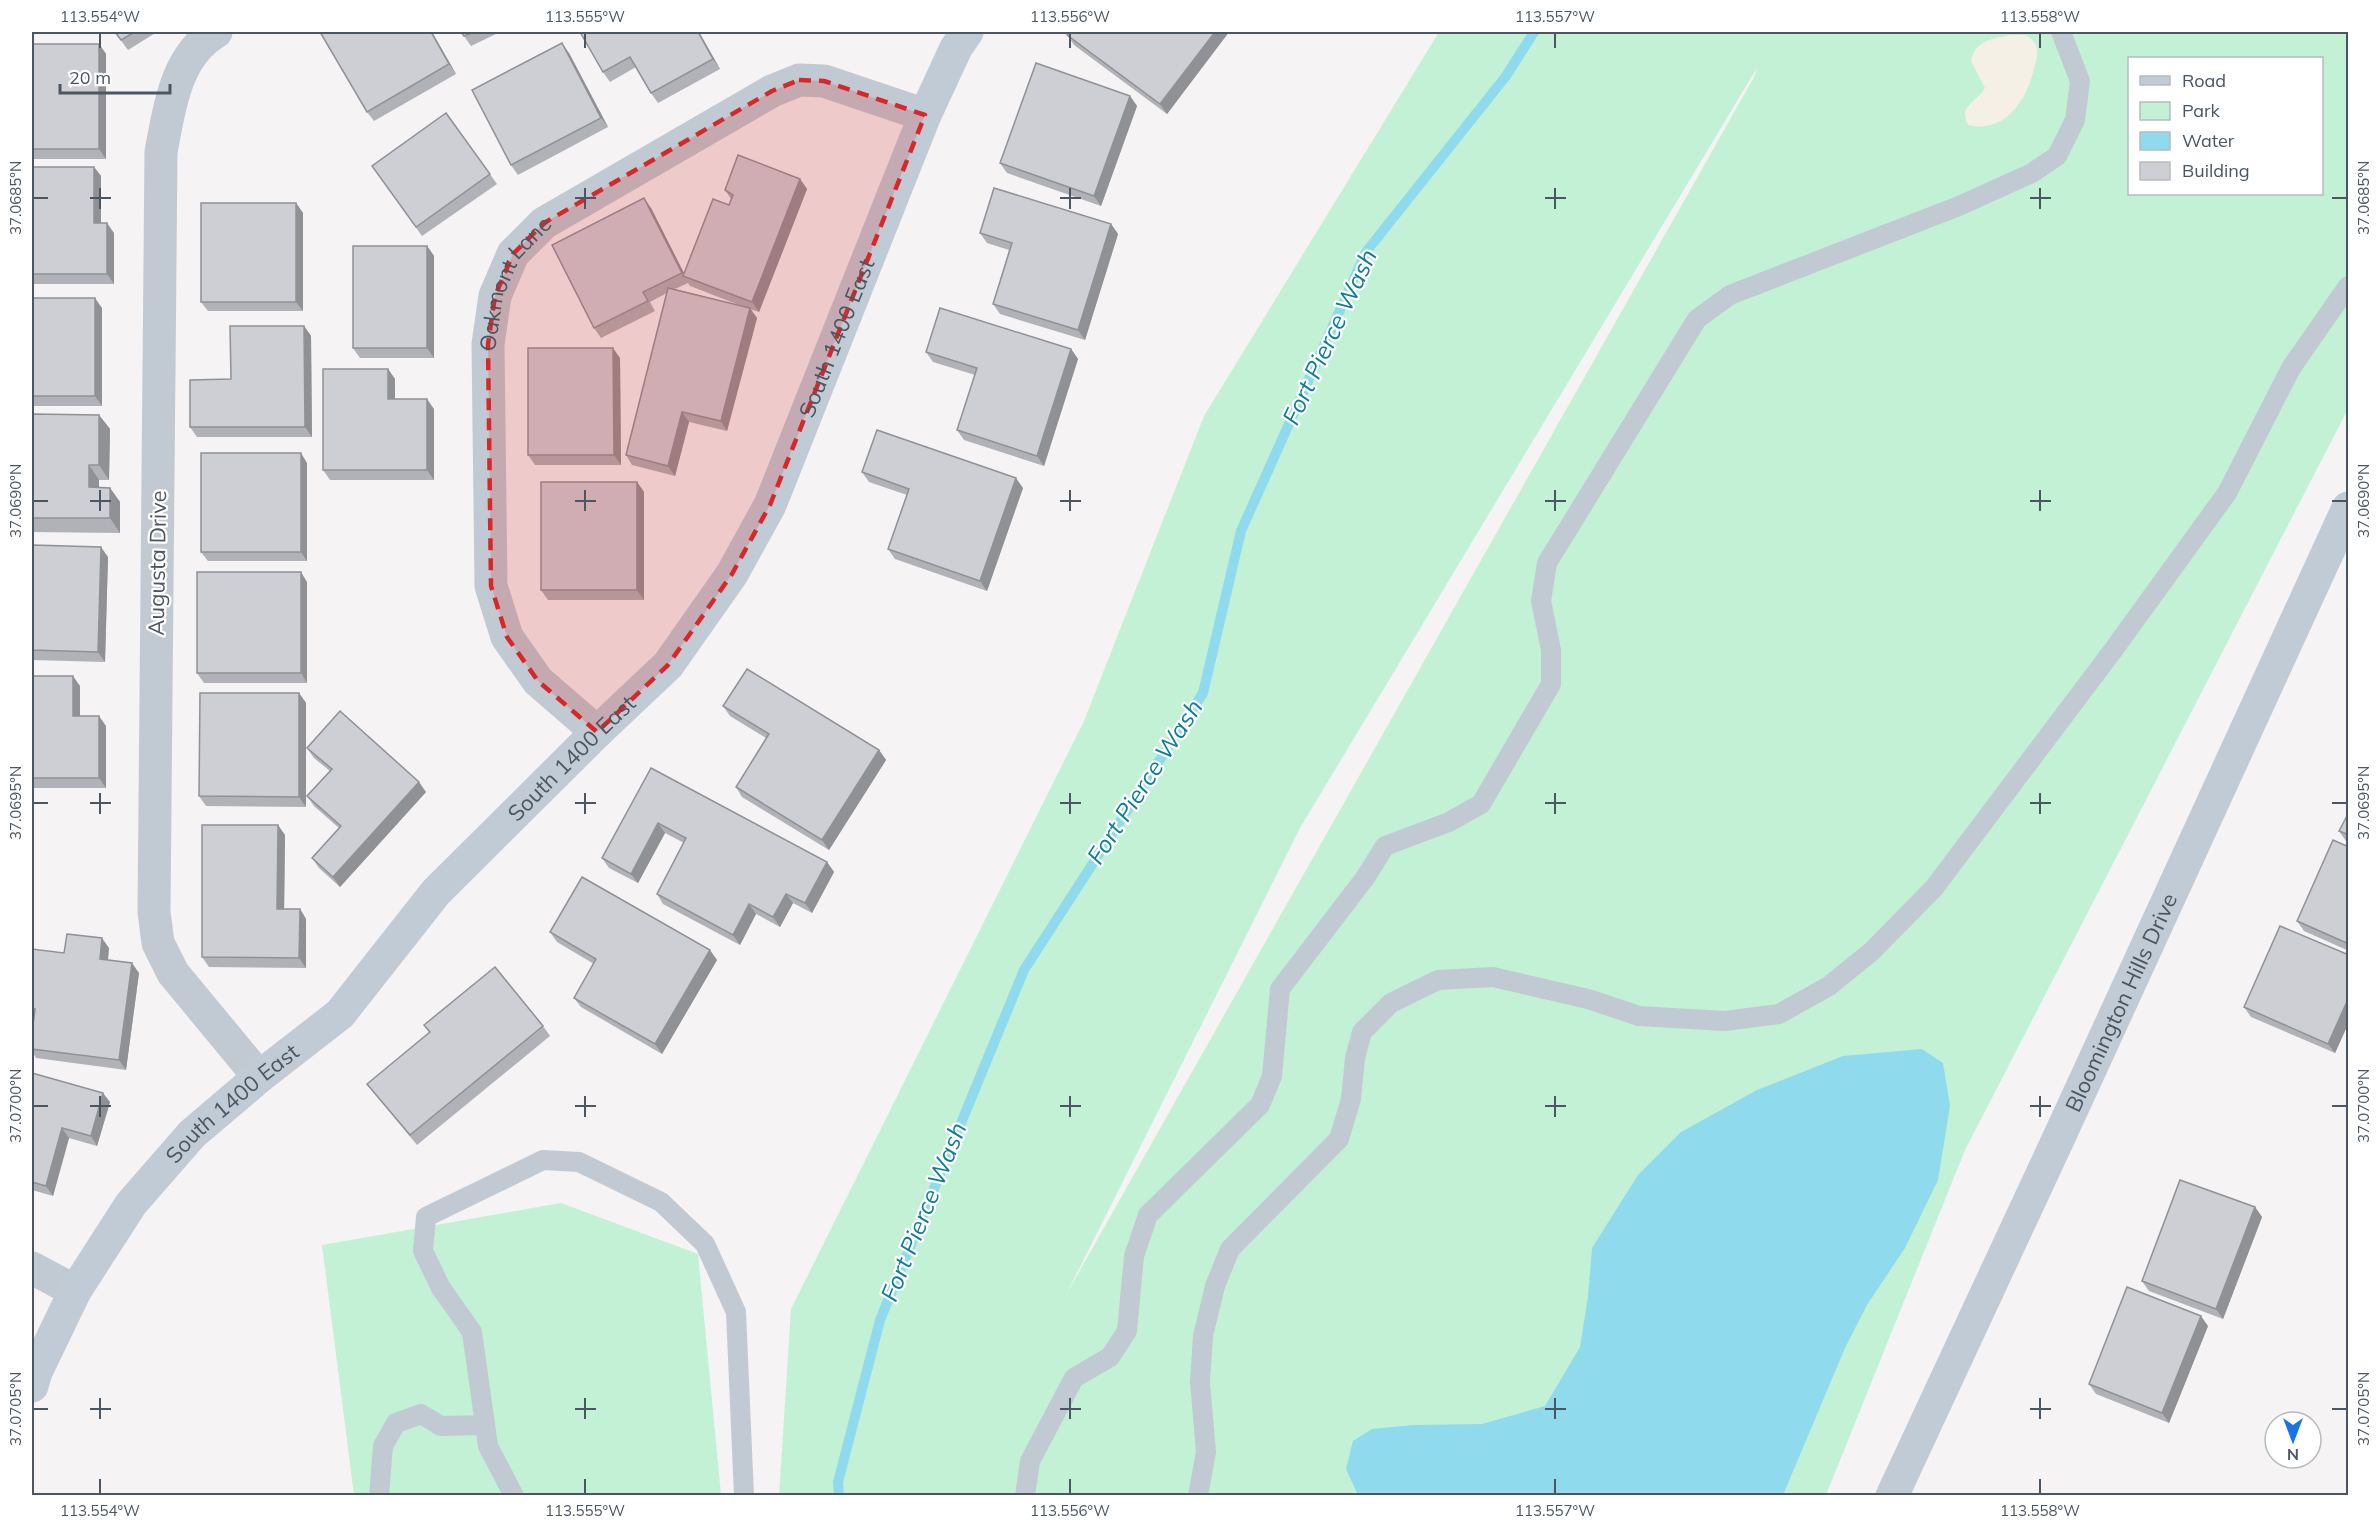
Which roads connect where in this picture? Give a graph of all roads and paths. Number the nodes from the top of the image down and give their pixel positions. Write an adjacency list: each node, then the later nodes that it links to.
1 (216, 32): 8 (street, Augusta Drive)
2 (967, 32): 4 (street, South 1400 East)
3 (2061, 32): 16 (lane)
4 (925, 115): 7 (street, South 1400 East); 7 (street, Oakmont Lane)
5 (2349, 286): 17 (lane)
6 (2349, 508): 18 (street, Bloomington Hills Drive)
7 (597, 732): 8 (street, South 1400 East)
8 (259, 1077): 10 (street, South 1400 East)
9 (32, 1268): 10 (street)
10 (75, 1291): 11 (street, South 1400 East)
11 (32, 1386)
12 (485, 1425): 13 (lane); 14 (lane); 15 (lane)
13 (379, 1496)
14 (514, 1496)
15 (744, 1496)
16 (1025, 1496)
17 (1198, 1496)
18 (1892, 1496)

